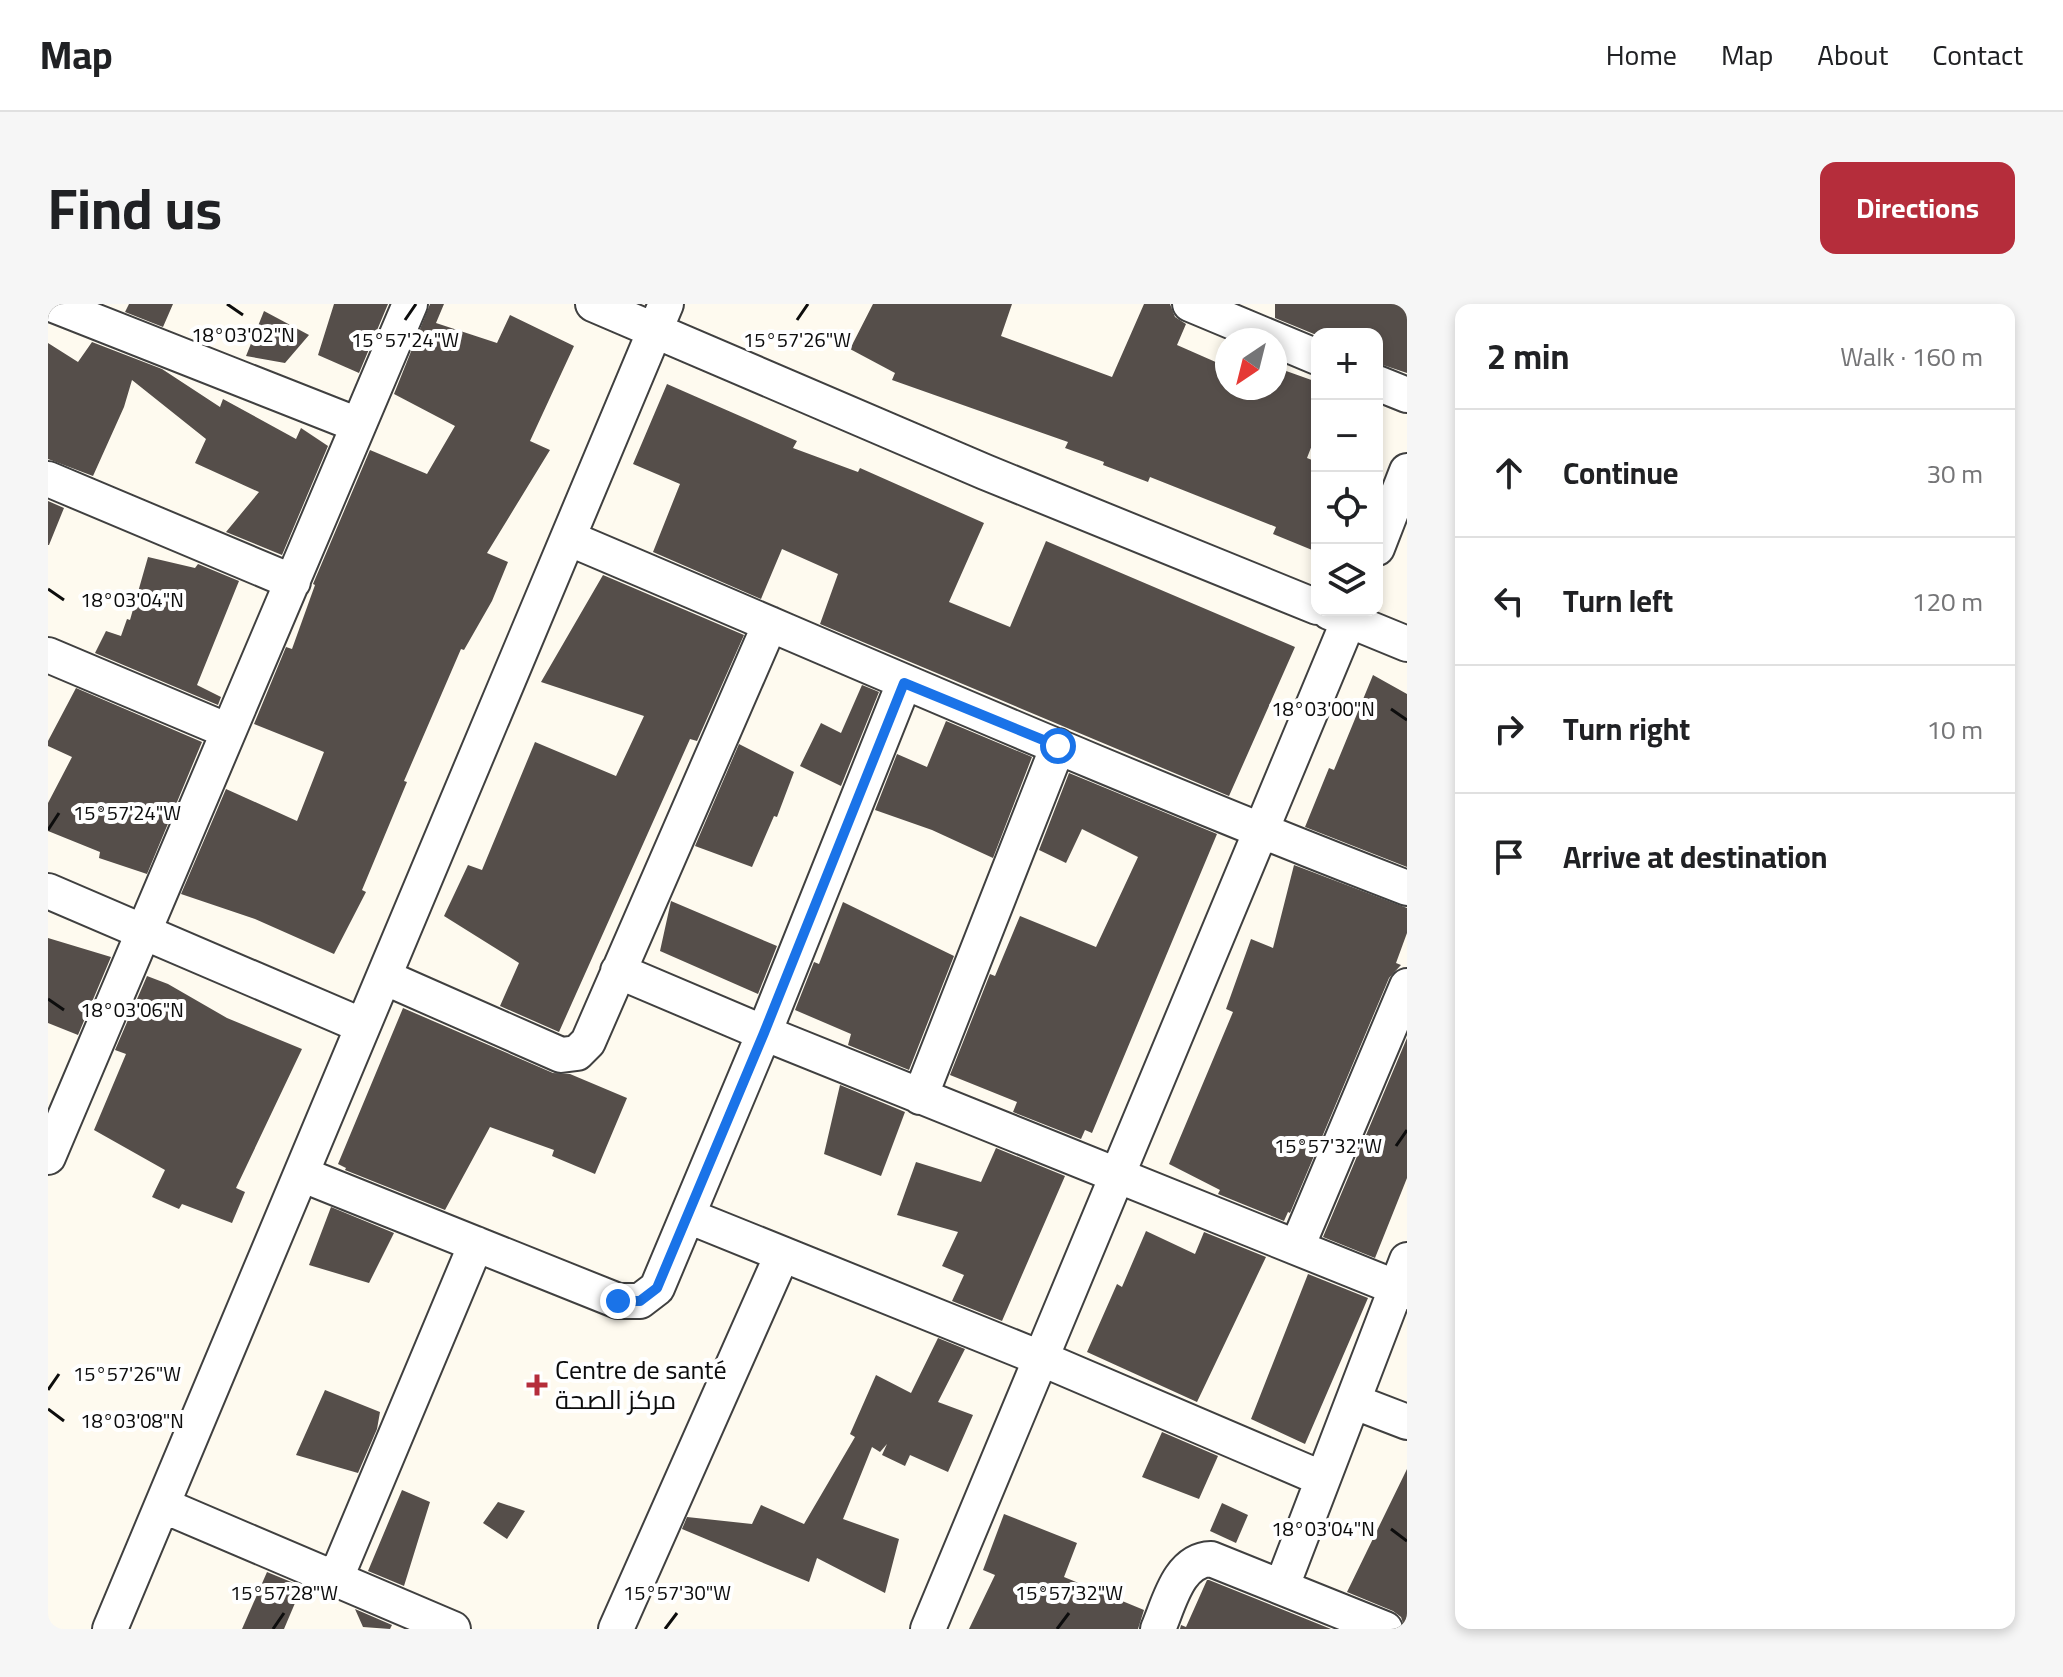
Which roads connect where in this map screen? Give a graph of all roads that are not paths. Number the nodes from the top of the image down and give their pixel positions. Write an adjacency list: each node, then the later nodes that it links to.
1 (51, 304): 10 (street)
2 (410, 304): 10 (street)
3 (593, 304): 6 (street)
4 (1190, 304): 5 (street)
5 (1249, 315): 7 (street)
6 (660, 317): 13 (street); 16 (street)
7 (1311, 353)
8 (1383, 385): 9 (street)
9 (1407, 395)
10 (358, 425): 15 (street)
11 (1407, 471): 14 (street)
12 (48, 479): 15 (street)
13 (568, 538): 19 (street); 30 (street)
14 (1379, 544)
15 (293, 582): 23 (street)
16 (1311, 605)
17 (1341, 616): 25 (street)
18 (1348, 616): 20 (street)
19 (770, 624): 22 (street); 29 (street)
20 (1407, 644)
21 (48, 655): 23 (street)
22 (904, 683): 24 (street); 33 (street)
23 (228, 731): 28 (street)
24 (1058, 746): 25 (street); 34 (street)
25 (1262, 832): 26 (street); 37 (street)
26 (1407, 888)
27 (48, 891): 28 (street)
28 (142, 932): 32 (street); 35 (street)
29 (618, 971): 30 (street); 33 (street)
30 (384, 977): 32 (street)
31 (1407, 986): 40 (street)
32 (363, 1026): 36 (street)
33 (764, 1033): 34 (street); 38 (street)
34 (920, 1097): 37 (street)
35 (52, 1135)
36 (301, 1174): 39 (street); 47 (street)
37 (1118, 1177): 40 (street); 43 (street)
38 (688, 1216): 39 (street); 41 (street)
39 (476, 1244): 48 (street)
40 (1297, 1247): 42 (street)
41 (782, 1255): 43 (street); 52 (street)
42 (1403, 1280): 44 (street)
43 (1040, 1358): 46 (street); 53 (street)
44 (1355, 1402): 45 (street); 46 (street)
45 (1407, 1422)
46 (1323, 1479): 49 (street)
47 (162, 1505): 48 (street); 50 (street)
48 (335, 1580): 51 (street)
49 (1282, 1586): 54 (street); 55 (street)
50 (110, 1629)
51 (453, 1629)
52 (616, 1629)
53 (928, 1629)
54 (1158, 1629)
55 (1385, 1629)

